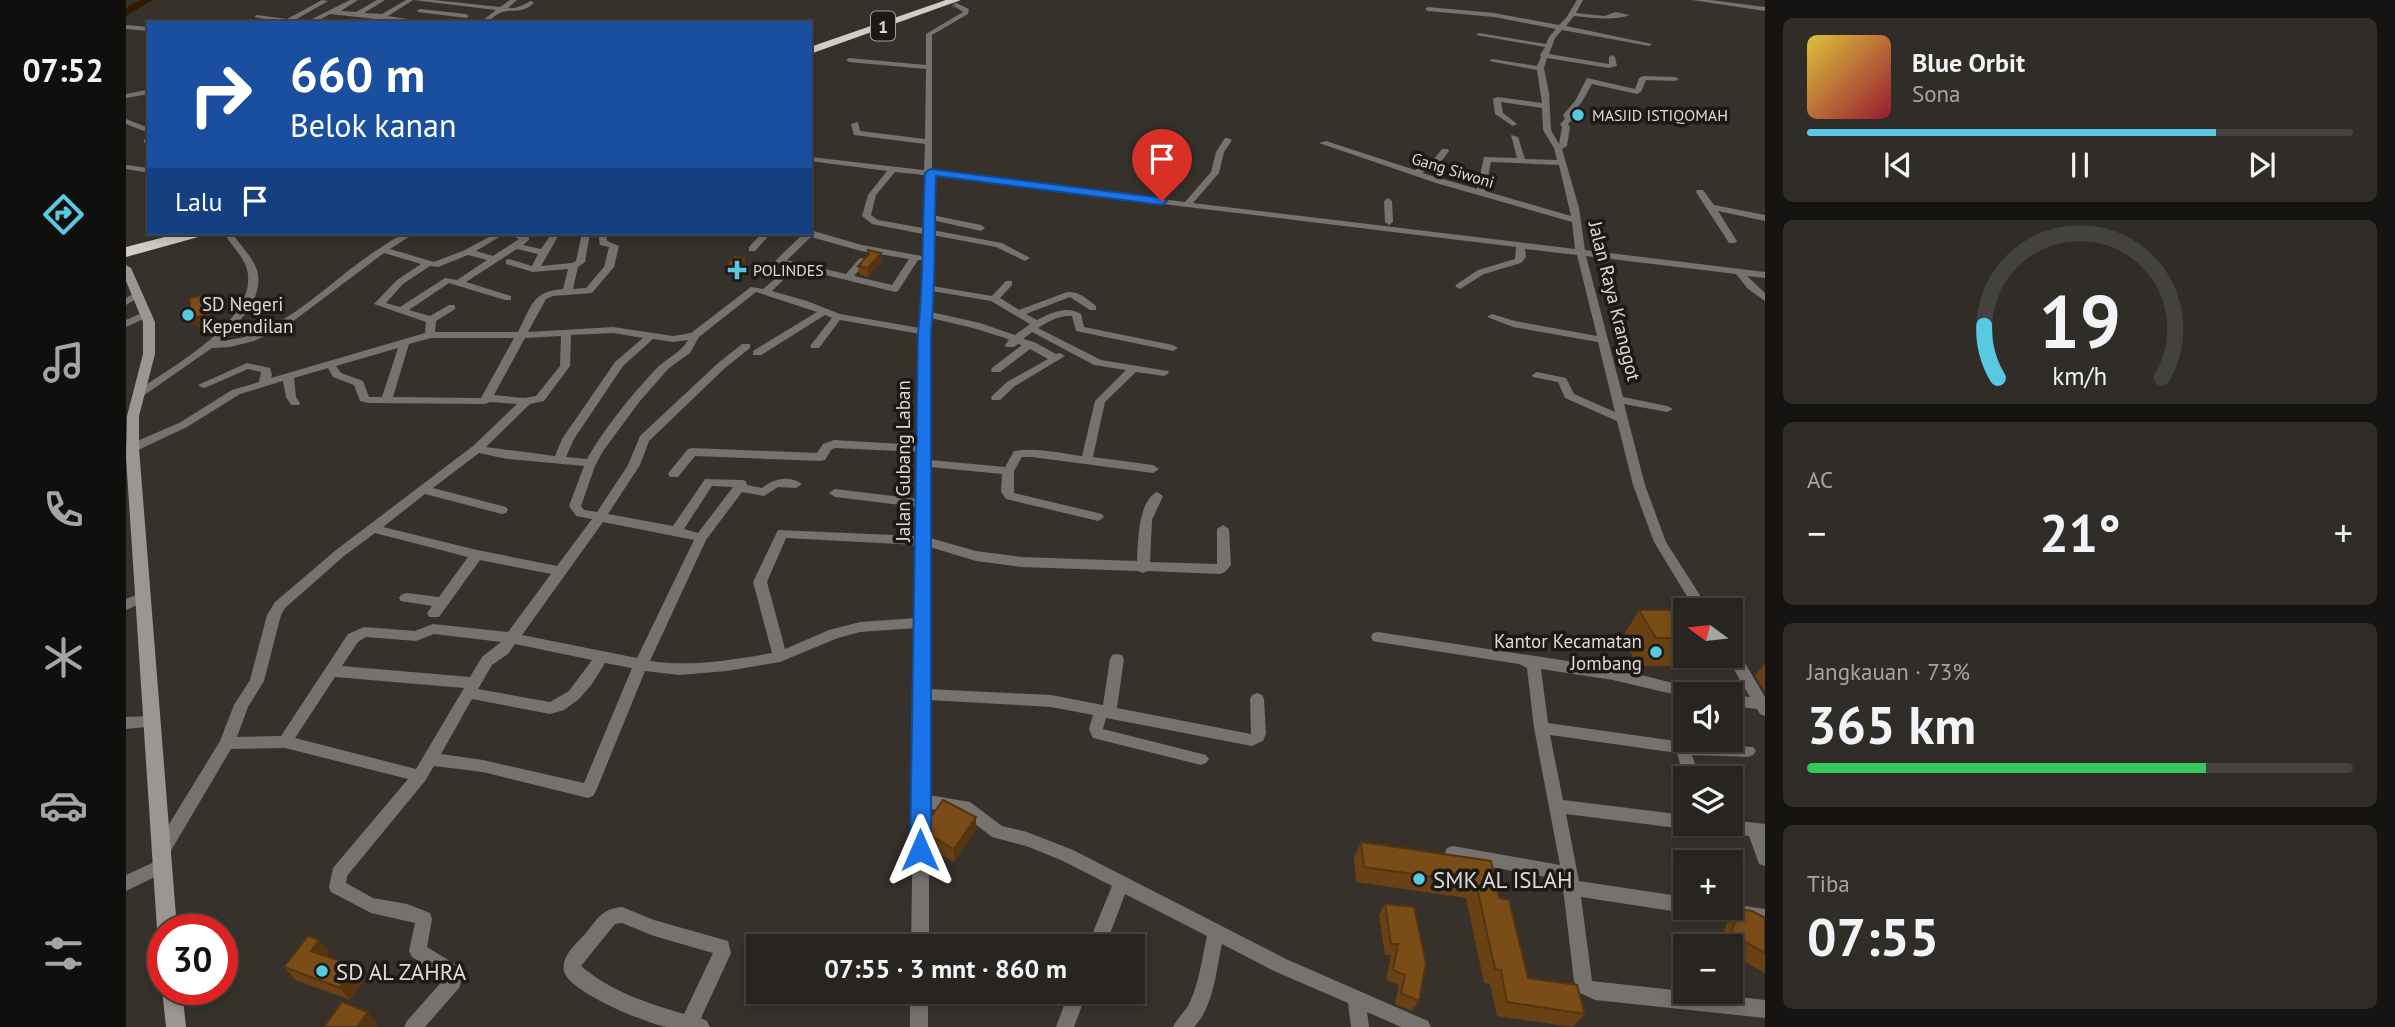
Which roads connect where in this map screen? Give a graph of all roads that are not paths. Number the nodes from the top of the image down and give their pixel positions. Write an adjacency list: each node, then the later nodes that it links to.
1 (355, 0): 19 (street)
2 (382, 0): 21 (street)
3 (410, 0): 25 (street)
4 (416, 0): 11 (street)
5 (490, 0): 14 (street)
6 (514, 0): 15 (street)
7 (937, 0): 37 (highway, 1)
8 (1580, 0): 22 (street, Jalan Raya Kranggot)
9 (1696, 0): 17 (street)
10 (325, 1): 26 (street)
11 (436, 1): 14 (street); 18 (street)
12 (531, 3): 15 (street)
13 (956, 3): 40 (highway, 1); 45 (street, Jalan Gubang Laban)
14 (481, 6): 15 (street); 24 (street)
15 (502, 8): 32 (street)
16 (1428, 9): 34 (street)
17 (1765, 9)
18 (420, 11): 24 (street); 30 (street)
19 (334, 12): 21 (street); 27 (street)
20 (267, 13): 26 (street)
21 (356, 14): 25 (street); 28 (street)
22 (1572, 14): 23 (street); 34 (street, Jalan Raya Kranggot)
23 (1627, 15)
24 (466, 16): 31 (street)
25 (381, 17): 29 (street); 30 (street)
26 (288, 21)
27 (313, 21)
28 (342, 21)
29 (374, 21)
30 (403, 21)
31 (459, 21)
32 (485, 21)
33 (126, 27): 35 (street)
34 (1562, 27): 38 (street); 39 (street, Jalan Raya Kranggot)
35 (147, 29)
36 (1479, 35): 39 (street)
37 (812, 43)
38 (1648, 44)
39 (1548, 46): 41 (street, Jalan Raya Kranggot)
40 (812, 50)
41 (1543, 55): 42 (street); 46 (street, Jalan Raya Kranggot)
42 (1612, 57)
43 (849, 60): 45 (street)
44 (1492, 61): 46 (street)
45 (929, 67): 59 (street, Jalan Gubang Laban)
46 (1540, 68): 52 (street, Jalan Raya Kranggot)
47 (1675, 79): 61 (street)
48 (140, 84): 49 (street)
49 (147, 93)
50 (147, 94): 51 (street)
51 (126, 96)
52 (1546, 106): 55 (street); 61 (street, Jalan Raya Kranggot)
53 (126, 121): 56 (street)
54 (855, 124): 59 (street)
55 (1513, 124)
56 (147, 130)
57 (1514, 137): 64 (street)
58 (1228, 140): 72 (street)
59 (930, 142): 67 (street, Jalan Gubang Laban)
60 (1323, 143): 68 (street, Gang Siwoni)
61 (1558, 148): 65 (street, Jalan Raya Kranggot)
62 (1445, 151): 68 (street)
63 (812, 159): 66 (street)
64 (1521, 159): 65 (street); 70 (street)
65 (1561, 163): 77 (street, Jalan Raya Kranggot)
66 (894, 168): 67 (street); 80 (street)
67 (930, 173): 72 (street); 74 (street, Jalan Gubang Laban)
68 (1416, 173): 70 (street, Gang Siwoni)
69 (1700, 192): 73 (street)
70 (1480, 193): 77 (street, Gang Siwoni)
71 (1388, 201): 78 (street)
72 (1187, 205): 81 (street)
73 (1711, 207): 76 (street); 94 (street)
74 (928, 216): 79 (street); 80 (street, Jalan Gubang Laban)
75 (1335, 216): 78 (street)
76 (1765, 218)
77 (1575, 220): 99 (street, Jalan Raya Kranggot)
78 (1388, 222): 81 (street)
79 (981, 228)
80 (928, 231): 104 (street, Jalan Gubang Laban); 105 (street)
81 (1438, 231): 97 (street); 99 (street)
82 (812, 234): 104 (street)
83 (158, 235): 95 (highway)
84 (189, 235): 101 (highway)
85 (408, 235): 100 (street)
86 (498, 235): 102 (street)
87 (516, 235): 96 (street)
88 (555, 235): 103 (street)
89 (586, 235): 110 (street)
90 (602, 235): 123 (street)
91 (766, 235): 98 (street)
92 (807, 235): 117 (street)
93 (229, 236): 150 (street)
94 (1732, 242)
95 (126, 243)
96 (516, 246): 103 (street); 106 (street)
97 (1520, 246): 99 (street); 120 (street)
98 (752, 249)
99 (1580, 249): 113 (street); 114 (street); 146 (street, Jalan Raya Kranggot)
100 (382, 250): 109 (street); 150 (street)
101 (126, 251)
102 (468, 252): 106 (street); 109 (street)
103 (544, 252): 112 (street)
104 (921, 258): 117 (street); 121 (street, Jalan Gubang Laban)
105 (1025, 258)
106 (492, 260): 118 (street)
107 (862, 261): 117 (street)
108 (509, 262): 112 (street)
109 (427, 264): 130 (street)
110 (574, 266): 112 (street); 123 (street)
111 (126, 268): 124 (street)
112 (535, 268)
113 (1765, 268)
114 (1739, 272): 115 (street); 126 (street)
115 (1765, 275)
116 (782, 276): 122 (street)
117 (848, 278)
118 (458, 283): 125 (street); 130 (street)
119 (1009, 284): 127 (street)
120 (1460, 286)
121 (929, 288): 127 (street); 134 (street, Jalan Gubang Laban)
122 (766, 291): 131 (street); 145 (street)
123 (566, 292): 143 (street)
124 (132, 298): 133 (street)
125 (508, 298)
126 (1765, 298)
127 (994, 299): 132 (street)
128 (452, 307): 137 (street)
129 (1093, 308): 132 (street)
130 (401, 311): 137 (street)
131 (825, 311): 135 (street); 155 (street)
132 (1019, 313): 139 (street)
133 (146, 314): 138 (street); 165 (street)
134 (926, 314): 141 (street, Jalan Gubang Laban); 147 (street)
135 (838, 317): 141 (street); 152 (street)
136 (1492, 317): 146 (street)
137 (431, 320): 142 (street)
138 (126, 324)
139 (1034, 326): 147 (street); 153 (street); 154 (street)
140 (566, 332): 143 (street); 144 (street); 170 (street)
141 (925, 332): 176 (street, Jalan Gubang Laban)
142 (430, 335): 143 (street); 148 (street)
143 (523, 335): 166 (street)
144 (650, 336): 145 (street); 177 (street)
145 (694, 336): 179 (street)
146 (1604, 340): 169 (street, Jalan Raya Kranggot)
147 (1014, 341): 149 (street)
148 (405, 342): 157 (street); 168 (street)
149 (1030, 344): 156 (street); 158 (street)
150 (208, 345): 165 (street)
151 (746, 346): 192 (street)
152 (815, 346)
153 (1172, 348)
154 (1072, 351): 156 (street); 159 (street)
155 (757, 353)
156 (1055, 358): 167 (street)
157 (330, 364): 162 (street); 168 (street)
158 (996, 370)
159 (1132, 370): 160 (street); 178 (street)
160 (1164, 373)
161 (1537, 375): 173 (street)
162 (288, 376): 163 (street); 171 (street)
163 (264, 383): 164 (street); 174 (street)
164 (203, 386)
165 (139, 394): 174 (street)
166 (487, 398): 168 (street); 170 (street)
167 (996, 398)
168 (387, 399)
169 (1619, 400): 172 (street); 173 (street, Jalan Raya Kranggot)
170 (526, 402): 175 (street)
171 (295, 403)
172 (1667, 409)
173 (1623, 419): 204 (street, Jalan Raya Kranggot)
174 (132, 447): 183 (street)
175 (477, 449): 177 (street); 187 (street)
176 (924, 449): 180 (street, Jalan Gubang Laban); 184 (street)
177 (559, 459): 179 (street)
178 (1087, 459): 181 (street); 182 (street)
179 (590, 463): 192 (street)
180 (925, 463): 182 (street); 190 (street, Jalan Gubang Laban)
181 (1153, 469)
182 (1008, 471): 193 (street)
183 (130, 474): 202 (street)
184 (674, 474)
185 (796, 484): 186 (street)
186 (740, 488): 196 (street); 197 (street)
187 (424, 489): 191 (street); 194 (street)
188 (835, 493): 190 (street)
189 (1157, 496): 200 (street)
190 (923, 504): 198 (street, Jalan Gubang Laban)
191 (502, 510)
192 (601, 516): 196 (street); 201 (street)
193 (1098, 517)
194 (372, 528): 199 (street); 227 (street)
195 (1223, 529): 200 (street)
196 (676, 531): 197 (street)
197 (701, 538): 213 (street)
198 (924, 541): 200 (street); 206 (street, Jalan Gubang Laban); 210 (street)
199 (477, 555): 201 (street); 203 (street)
200 (1143, 568)
201 (559, 571): 208 (street)
202 (143, 597): 205 (street); 223 (street)
203 (406, 598)
204 (1694, 598)
205 (126, 605)
206 (921, 622): 210 (street); 218 (street, Jalan Gubang Laban)
207 (1378, 637): 212 (street)
208 (512, 638): 209 (street); 215 (street); 216 (street)
209 (602, 656): 213 (street); 216 (street)
210 (780, 657): 213 (street)
211 (1117, 659): 222 (street)
212 (1532, 662): 217 (street); 225 (street)
213 (641, 664): 231 (street)
214 (1740, 668): 221 (street)
215 (330, 671): 216 (street); 226 (street)
216 (471, 688): 231 (street)
217 (1673, 688)
218 (922, 694): 222 (street); 234 (street, Jalan Gubang Laban)
219 (1257, 699): 222 (street)
220 (1743, 703): 221 (street)
221 (1763, 707)
222 (1105, 711): 232 (street)
223 (152, 722): 224 (street); 239 (street)
224 (126, 723)
225 (1541, 728): 228 (street); 235 (street)
226 (285, 742): 227 (street); 233 (street)
227 (227, 743): 239 (street)
228 (1673, 747)
229 (1743, 751): 230 (street)
230 (1748, 751)
231 (433, 759): 233 (street)
232 (1201, 760)
233 (420, 776): 257 (street)
234 (920, 801): 243 (street); 249 (street, Jalan Gubang Laban)
235 (1557, 806): 236 (street); 241 (street)
236 (1673, 820)
237 (1760, 831): 240 (street)
238 (1452, 853): 241 (street)
239 (163, 857): 242 (street); 245 (street)
240 (1765, 859)
241 (1571, 881): 244 (street); 255 (street)
242 (126, 883)
243 (1121, 884): 248 (street); 250 (street)
244 (1673, 902)
245 (166, 914)
246 (1743, 914): 247 (street)
247 (1765, 917)
248 (1216, 933): 253 (street); 262 (street)
249 (920, 934)
250 (1101, 934)
251 (919, 1004): 260 (street)
252 (1074, 1004): 261 (street)
253 (1364, 1004): 256 (street); 263 (street)
254 (173, 1005): 259 (street)
255 (1765, 1009)
256 (1417, 1024)
257 (420, 1025)
258 (695, 1026): 258 (street)
259 (176, 1027)
260 (919, 1027)
261 (1065, 1027)
262 (1182, 1027)
263 (1360, 1027)

